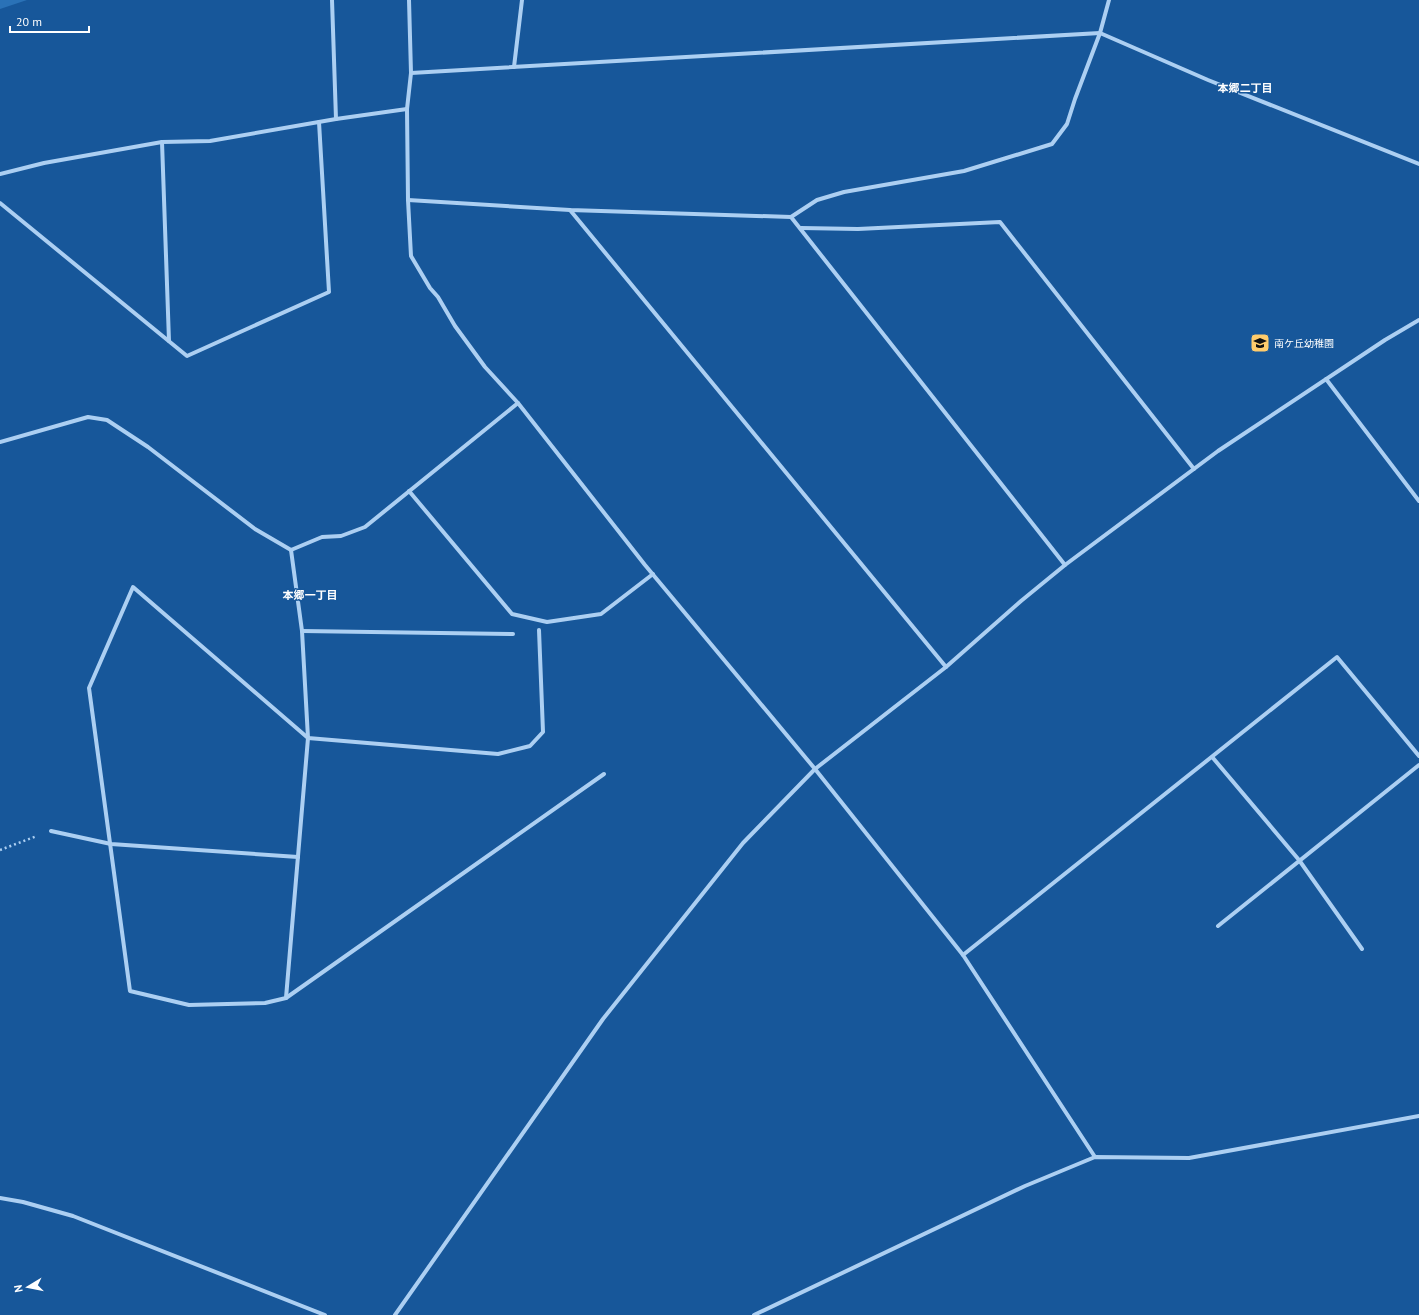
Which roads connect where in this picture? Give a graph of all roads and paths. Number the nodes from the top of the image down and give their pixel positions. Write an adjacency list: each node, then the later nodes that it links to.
1 (332, 0): 9 (street)
2 (409, 0): 7 (street)
3 (522, 0): 6 (street)
4 (1109, 0): 5 (street)
5 (1100, 33): 6 (street); 12 (street); 17 (street)
6 (514, 68): 7 (street)
7 (411, 73): 8 (street)
8 (407, 109): 9 (street); 14 (street)
9 (336, 119): 10 (street)
10 (319, 122): 11 (street); 20 (street)
11 (162, 142): 13 (street); 20 (street)
12 (1419, 164)
13 (0, 174)
14 (408, 200): 16 (street); 22 (street)
15 (0, 203): 20 (street)
16 (570, 210): 17 (street); 33 (street)
17 (791, 216): 18 (street)
18 (800, 228): 24 (street); 28 (street)
19 (1419, 320): 21 (street)
20 (169, 341)
21 (1326, 379): 24 (street); 26 (street)
22 (518, 403): 25 (street); 29 (street)
23 (0, 442): 27 (street)
24 (1194, 469): 28 (street)
25 (409, 491): 27 (street); 29 (street)
26 (1419, 501)
27 (291, 550): 30 (street)
28 (1065, 565): 33 (street)
29 (653, 574): 38 (street)
30 (302, 630): 32 (street); 34 (street)
31 (539, 630): 34 (street)
32 (512, 634)
33 (946, 667): 38 (street)
34 (308, 738): 41 (street); 43 (street)
35 (1419, 756): 36 (street)
36 (1213, 758): 44 (street); 47 (street)
37 (1419, 765): 44 (street)
38 (815, 769): 47 (street); 53 (street)
39 (604, 774): 48 (street)
40 (51, 831): 41 (street); 42 (path)
41 (111, 844): 43 (street); 48 (street)
42 (0, 850)
43 (298, 857): 48 (street)
44 (1299, 860): 45 (street); 46 (street)
45 (1218, 926)
46 (1362, 949)
47 (963, 955): 50 (street)
48 (286, 998)
49 (1419, 1116): 50 (street)
50 (1094, 1157): 54 (street)
51 (0, 1198): 52 (street)
52 (325, 1315)
53 (395, 1315)
54 (754, 1315)

